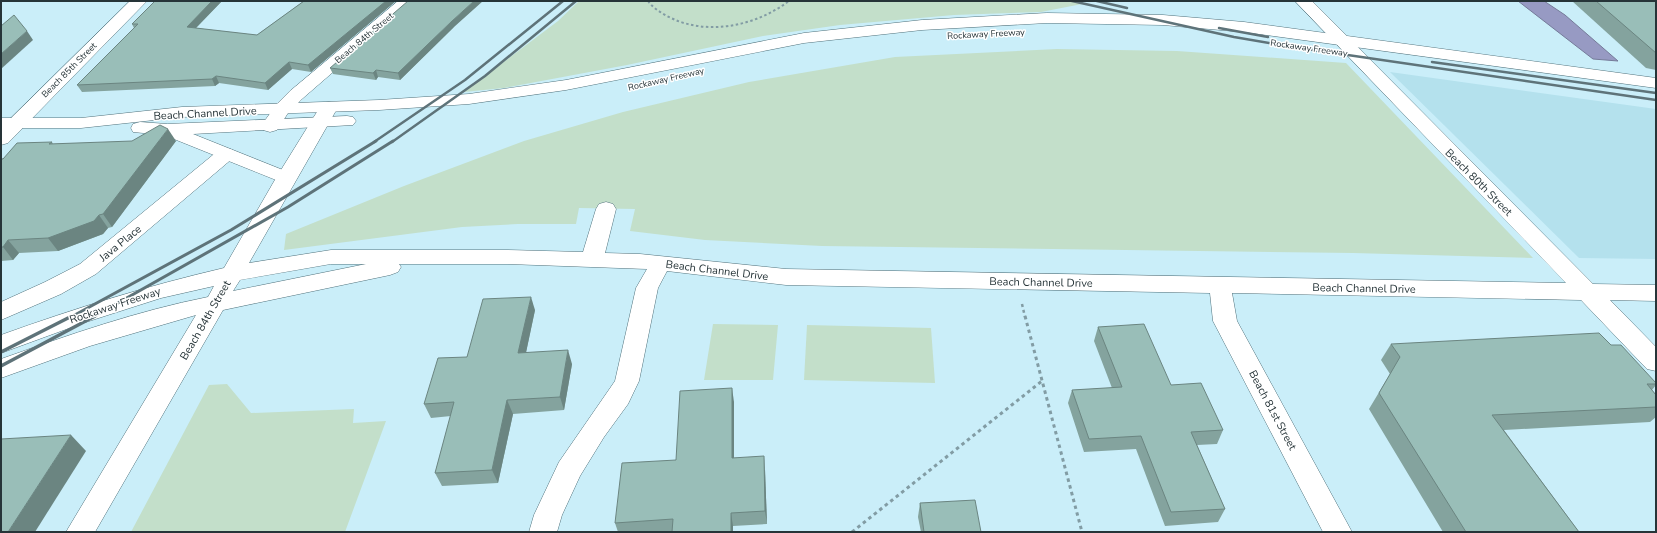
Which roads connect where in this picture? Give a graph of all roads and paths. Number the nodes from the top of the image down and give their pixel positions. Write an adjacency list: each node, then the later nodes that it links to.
1 (139, 1): 12 (street, Beach 85th Street)
2 (407, 1): 11 (street, Beach 84th Street)
3 (648, 1): 4 (path)
4 (789, 1)
5 (1302, 1): 6 (street, Beach 80th Street)
6 (1339, 39): 7 (street, Beach 80th Street); 8 (street, Rockaway Freeway); 10 (street, Rockaway Freeway)
7 (1353, 54): 9 (street, Rockaway Freeway); 14 (street, Rockaway Freeway); 27 (street, Beach 80th Street)
8 (1656, 83)
9 (1656, 97)
10 (329, 107): 11 (street, Beach Channel Drive); 14 (street, Beach 84th Street)
11 (282, 109): 13 (street, Beach Channel Drive); 15 (street, Beach 84th Street)
12 (8, 123): 13 (street, Beach Channel Drive); 17 (street, Beach 85th Street)
13 (81, 123): 16 (street, Beach Channel Drive)
14 (319, 123): 15 (street, Beach Channel Drive); 19 (street, Beach 84th Street)
15 (270, 126): 16 (street, Beach Channel Drive)
16 (166, 130): 18 (street)
17 (1, 139)
18 (226, 154): 19 (street); 30 (street, Java Place)
19 (286, 178): 24 (street, Beach 84th Street)
20 (606, 209): 22 (street)
21 (426, 258): 22 (street, Beach Channel Drive); 24 (street, Beach Channel Drive); 29 (street, Beach Channel Drive)
22 (592, 260): 23 (street, Beach Channel Drive)
23 (660, 263): 25 (street, Beach Channel Drive); 36 (street)
24 (232, 274): 29 (street, Beach 84th Street); 31 (street, Rockaway Freeway)
25 (1017, 281): 26 (street, Beach Channel Drive); 34 (path)
26 (1220, 285): 27 (street, Beach Channel Drive); 39 (street, Beach 81st Street)
27 (1587, 292): 28 (street, Beach Channel Drive); 32 (street, Beach 80th Street)
28 (1656, 293)
29 (216, 302): 33 (street, Rockaway Freeway); 35 (street, Beach 84th Street)
30 (1, 312)
31 (1, 344)
32 (1656, 362)
33 (1, 369)
34 (1042, 381): 37 (path); 38 (path)
35 (80, 532)
36 (543, 532)
37 (852, 532)
38 (1082, 532)
39 (1338, 532)

